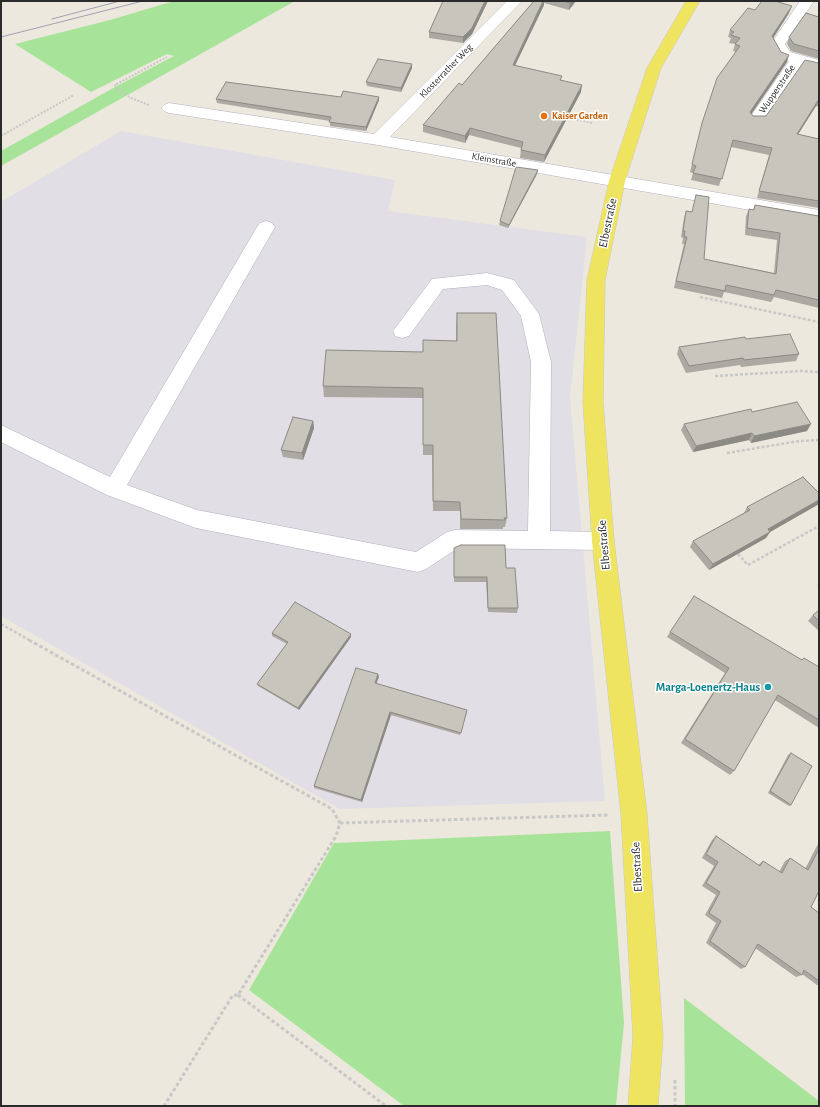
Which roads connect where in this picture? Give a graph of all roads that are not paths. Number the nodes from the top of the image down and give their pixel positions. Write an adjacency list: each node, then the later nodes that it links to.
1 (515, 1): 10 (street, Klosterrather Weg)
2 (692, 1): 11 (main road, Elbestraße)
3 (807, 1): 6 (street, Wupperstraße)
4 (811, 1): 5 (street)
5 (819, 3)
6 (798, 59): 7 (street, Wupperstraße); 9 (street, Wupperstraße)
7 (819, 65)
8 (169, 108): 10 (street, Kleinstraße)
9 (757, 119)
10 (378, 140): 11 (street, Kleinstraße)
11 (617, 181): 12 (street, Kleinstraße); 18 (main road, Elbestraße)
12 (819, 216)
13 (266, 227): 16 (street)
14 (402, 331): 17 (street)
15 (1, 433): 16 (street)
16 (114, 489): 17 (street)
17 (539, 540): 18 (street)
18 (603, 541): 19 (main road, Elbestraße)
19 (643, 1106)

